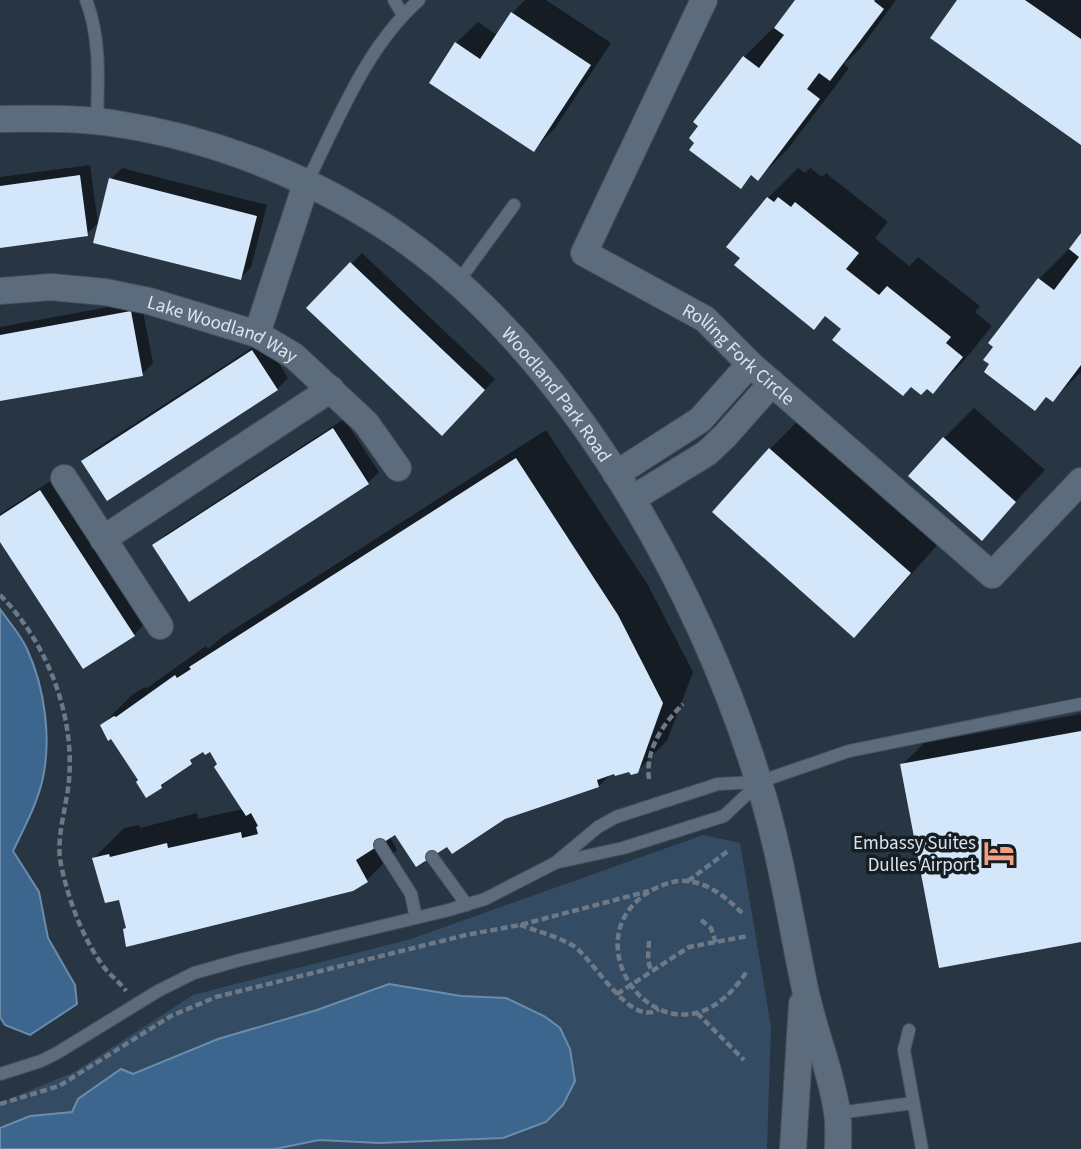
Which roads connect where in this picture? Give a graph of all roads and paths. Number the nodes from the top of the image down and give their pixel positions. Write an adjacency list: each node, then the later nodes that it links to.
1 (86, 0): 7 (lane)
2 (394, 0): 5 (lane)
3 (419, 0): 5 (lane)
4 (704, 0): 13 (street, Rolling Fork Circle)
5 (403, 15): 8 (lane)
6 (0, 119): 7 (street, Woodland Park Road)
7 (97, 121): 8 (street, Woodland Park Road)
8 (306, 184): 10 (street, Woodland Park Road); 12 (street)
9 (514, 205): 10 (lane)
10 (457, 282): 17 (street, Woodland Park Road)
11 (0, 291): 12 (street, Lake Woodland Way)
12 (257, 334): 15 (street, Lake Woodland Way)
13 (750, 364): 14 (street, Rolling Fork Circle); 17 (street)
14 (772, 383): 19 (street, Rolling Fork Circle); 20 (street)
15 (331, 389): 16 (street, Lake Woodland Way); 21 (street)
16 (398, 468)
17 (616, 474): 20 (street, Woodland Park Road)
18 (64, 478): 21 (street)
19 (1081, 481)
20 (632, 499): 27 (street, Woodland Park Road)
21 (103, 539): 23 (street)
22 (0, 594): 46 (path)
23 (160, 626)
24 (683, 704): 26 (path)
25 (1081, 704): 27 (lane)
26 (649, 779)
27 (759, 782): 31 (lane); 31 (lane); 44 (street, Woodland Park Road)
28 (380, 845): 36 (lane)
29 (728, 851): 32 (path)
30 (432, 857): 34 (lane)
31 (555, 863): 34 (lane)
32 (687, 881): 33 (path); 35 (path)
33 (649, 891): 38 (path); 45 (path)
34 (467, 905): 36 (lane)
35 (742, 913)
36 (416, 918): 54 (lane)
37 (701, 920): 41 (path)
38 (520, 925): 47 (path); 51 (path)
39 (748, 936): 41 (path)
40 (649, 941): 42 (path)
41 (716, 943): 42 (path)
42 (651, 971): 45 (path)
43 (747, 971): 49 (path)
44 (804, 985): 57 (street, Woodland Park Road); 58 (street, Woodland Park Road)
45 (629, 986): 47 (path); 48 (path)
46 (126, 991)
47 (617, 994): 48 (path)
48 (659, 1009): 49 (path)
49 (697, 1013): 53 (path)
50 (146, 1022): 51 (path)
51 (151, 1030): 56 (path)
52 (909, 1030): 55 (lane)
53 (744, 1060)
54 (0, 1074)
55 (913, 1103): 57 (lane); 60 (lane)
56 (0, 1104)
57 (838, 1114): 59 (street, Woodland Park Road)
58 (793, 1149)
59 (838, 1149)
60 (922, 1149)

